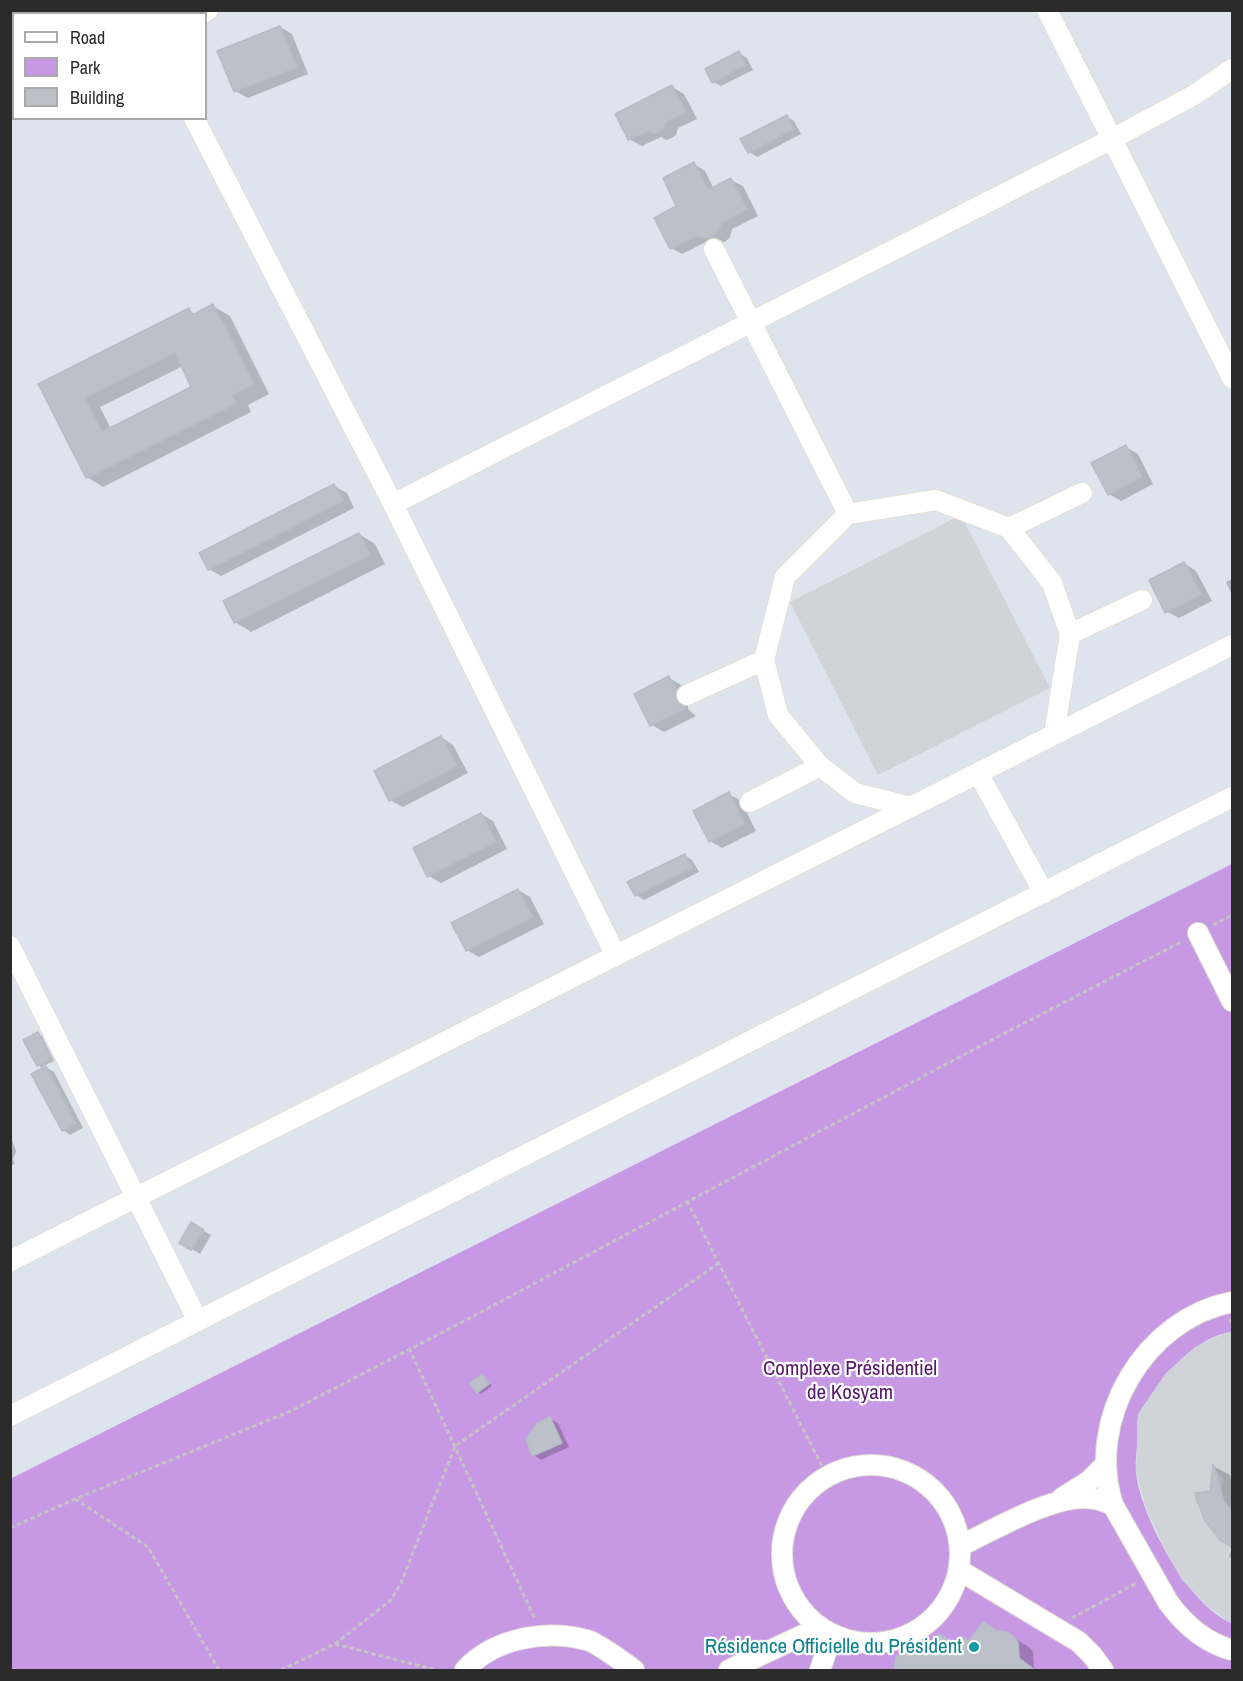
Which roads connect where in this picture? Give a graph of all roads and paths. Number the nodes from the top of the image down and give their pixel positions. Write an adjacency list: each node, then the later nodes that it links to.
1 (1047, 10): 6 (lane)
2 (1233, 69): 4 (lane)
3 (1233, 80): 4 (lane)
4 (1194, 95): 6 (lane)
5 (196, 120): 11 (lane)
6 (1112, 139): 8 (lane); 9 (lane)
7 (714, 249): 8 (lane)
8 (751, 322): 11 (lane); 12 (lane)
9 (1233, 378)
10 (1082, 493): 13 (lane)
11 (393, 504): 29 (lane)
12 (848, 514): 13 (lane); 17 (lane)
13 (1009, 528): 15 (lane)
14 (1142, 600): 15 (lane)
15 (1070, 634): 19 (lane)
16 (1233, 645): 19 (lane)
17 (764, 660): 18 (lane); 20 (lane)
18 (687, 695)
19 (1054, 735): 21 (lane)
20 (820, 766): 23 (lane); 24 (lane)
21 (978, 773): 24 (lane); 25 (lane)
22 (1233, 797): 25 (lane)
23 (750, 802)
24 (911, 807): 29 (lane)
25 (1044, 893): 36 (lane)
26 (1233, 915): 27 (path)
27 (1198, 933): 30 (lane); 32 (path)
28 (10, 946): 31 (lane)
29 (616, 956): 31 (lane)
30 (1233, 1001)
31 (136, 1197): 33 (lane); 36 (lane)
32 (687, 1201): 34 (path); 37 (path)
33 (10, 1261)
34 (720, 1263): 39 (path); 41 (path)
35 (1233, 1302): 40 (lane)
36 (198, 1321): 38 (lane)
37 (409, 1348): 39 (path); 42 (path)
38 (10, 1416)
39 (455, 1446): 51 (path); 52 (path)
40 (1106, 1464): 43 (lane); 44 (lane)
41 (827, 1476): 46 (lane); 50 (lane)
42 (75, 1499): 45 (path); 55 (path)
43 (1054, 1502): 44 (lane); 46 (lane)
44 (1113, 1505): 48 (lane)
45 (10, 1528)
46 (960, 1546): 47 (lane)
47 (959, 1570): 49 (lane); 50 (lane)
48 (1152, 1575): 49 (path); 53 (lane)
49 (1055, 1628): 62 (lane)
50 (826, 1631): 60 (lane); 61 (lane)
51 (542, 1635): 58 (lane); 59 (lane)
52 (335, 1644): 56 (path); 57 (path)
53 (1226, 1648): 54 (lane)
54 (1233, 1662)
55 (219, 1671)
56 (281, 1671)
57 (436, 1671)
58 (465, 1671)
59 (634, 1671)
60 (729, 1671)
61 (820, 1671)
62 (1103, 1671)

